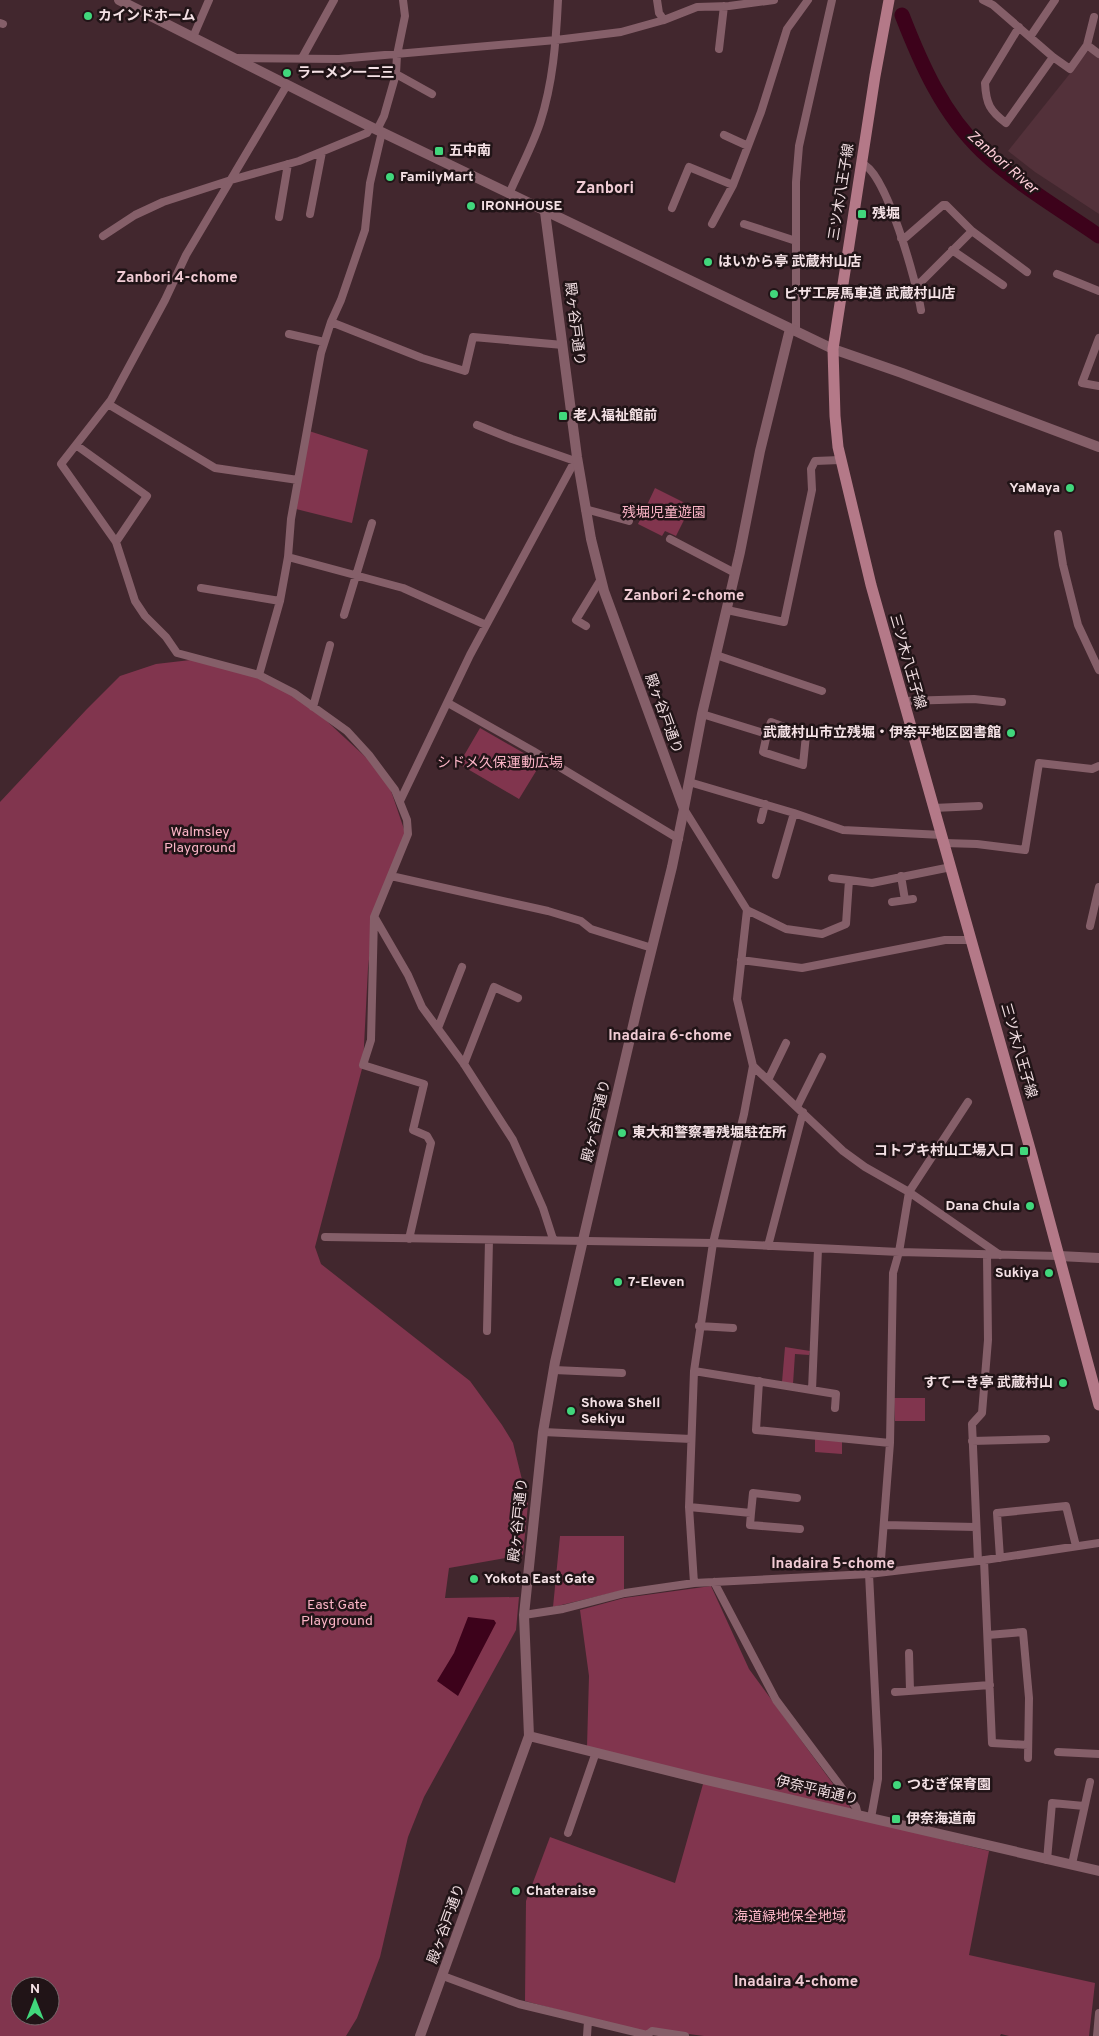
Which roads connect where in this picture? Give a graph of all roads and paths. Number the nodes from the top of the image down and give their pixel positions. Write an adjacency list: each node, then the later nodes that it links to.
1 (119, 0): 17 (street)
2 (209, 0): 17 (street)
3 (334, 0): 26 (street)
4 (404, 0): 23 (street)
5 (558, 0): 19 (street)
6 (657, 0): 15 (street)
7 (774, 0): 13 (street)
8 (808, 0): 32 (street)
9 (832, 0): 48 (street)
10 (886, 0): 35 (main road, 三ツ木八王子線)
11 (984, 0): 16 (street)
12 (1055, 0): 18 (street)
13 (724, 6): 15 (street); 21 (street)
14 (1094, 17): 20 (street)
15 (664, 20): 19 (street)
16 (1019, 27): 18 (street); 24 (street)
17 (193, 37): 25 (street)
18 (1030, 37): 24 (street)
19 (556, 40): 23 (street); 38 (street)
20 (1087, 45): 22 (street); 24 (street)
21 (719, 49)
22 (1099, 54)
23 (397, 55): 26 (street); 27 (street)
24 (1053, 57)
25 (236, 58): 26 (street); 28 (street)
26 (302, 58)
27 (396, 74): 29 (street); 30 (street)
28 (287, 85): 30 (street); 36 (street)
29 (432, 94)
30 (377, 130): 33 (street); 38 (street); 56 (street)
31 (724, 135): 32 (street)
32 (748, 146): 37 (street)
33 (322, 152): 34 (street); 41 (street)
34 (288, 164): 36 (street); 42 (street)
35 (862, 164): 47 (street); 62 (main road, 三ツ木八王子線)
36 (231, 180): 46 (street); 64 (street)
37 (733, 184): 39 (street); 43 (street)
38 (509, 194): 40 (street)
39 (672, 208)
40 (545, 212): 57 (street); 61 (street, 殿ヶ谷戸通り)
41 (310, 214)
42 (279, 217)
43 (712, 224)
44 (744, 224): 48 (street)
45 (972, 231): 47 (street); 49 (street); 50 (street)
46 (103, 236)
47 (901, 238): 52 (street)
48 (796, 241): 57 (street)
49 (952, 250): 52 (street); 53 (street)
50 (1027, 272)
51 (1056, 274): 54 (street)
52 (916, 284): 55 (street)
53 (1003, 285)
54 (1099, 291)
55 (921, 310)
56 (331, 322): 60 (street); 61 (street)
57 (793, 330): 62 (street); 78 (street)
58 (289, 334): 60 (street)
59 (1099, 338): 63 (street)
60 (324, 342): 70 (street)
61 (563, 345): 68 (street, 殿ヶ谷戸通り)
62 (833, 349): 67 (street); 69 (main road, 三ツ木八王子線)
63 (1099, 386)
64 (108, 404): 66 (street); 70 (street)
65 (477, 425): 68 (street)
66 (76, 445): 76 (street); 76 (street)
67 (1099, 447)
68 (576, 459): 71 (street, 殿ヶ谷戸通り); 85 (street)
69 (840, 460): 83 (street); 92 (main road, 三ツ木八王子線)
70 (298, 480): 77 (street)
71 (585, 509): 72 (street); 80 (street, 殿ヶ谷戸通り)
72 (629, 521)
73 (372, 523): 79 (street)
74 (1058, 534): 89 (street)
75 (670, 539): 78 (street)
76 (116, 542): 90 (street)
77 (288, 557): 79 (street); 82 (street)
78 (735, 573): 83 (street)
79 (356, 575): 84 (street); 85 (street)
80 (601, 579): 86 (street); 104 (street, 殿ヶ谷戸通り)
81 (201, 588): 82 (street)
82 (280, 601): 90 (street)
83 (726, 610): 88 (street)
84 (344, 615)
85 (486, 625): 94 (street)
86 (586, 626)
87 (330, 645): 95 (street)
88 (716, 655): 91 (street); 96 (street)
89 (1099, 670)
90 (259, 675): 95 (street)
91 (822, 691)
92 (903, 701): 93 (street); 103 (main road, 三ツ木八王子線)
93 (1002, 702)
94 (448, 703): 100 (street); 107 (street)
95 (313, 707): 100 (street)
96 (702, 714): 97 (street); 99 (street)
97 (767, 734): 97 (street)
98 (1099, 766): 108 (street)
99 (689, 782): 101 (street); 104 (street)
100 (400, 801): 111 (street)
101 (765, 804): 105 (street); 106 (street)
102 (979, 806): 103 (street)
103 (933, 808): 108 (main road, 三ツ木八王子線)
104 (684, 809): 107 (street, 殿ヶ谷戸通り); 119 (street)
105 (794, 813): 108 (street); 110 (street)
106 (761, 820)
107 (679, 839): 123 (street, 殿ヶ谷戸通り)
108 (943, 839): 109 (main road, 三ツ木八王子線)
109 (951, 867): 112 (street); 122 (main road, 三ツ木八王子線)
110 (776, 875)
111 (391, 876): 120 (street); 123 (street)
112 (901, 876): 114 (street); 117 (street)
113 (832, 878): 114 (street)
114 (849, 880): 119 (street)
115 (1099, 887): 121 (street)
116 (913, 898): 117 (street)
117 (905, 900): 118 (street)
118 (892, 902)
119 (746, 910): 124 (street)
120 (374, 917): 127 (street); 137 (street)
121 (1090, 926)
122 (971, 940): 124 (street); 147 (main road, 三ツ木八王子線)
123 (652, 948): 140 (street, 殿ヶ谷戸通り)
124 (741, 960): 131 (street)
125 (462, 967): 127 (street)
126 (518, 998): 130 (street)
127 (438, 1028): 130 (street)
128 (786, 1043): 132 (street)
129 (822, 1057): 134 (street)
130 (464, 1064): 138 (street)
131 (753, 1066): 132 (street); 141 (street)
132 (768, 1080): 134 (street)
133 (968, 1102): 135 (street)
134 (800, 1109): 135 (street); 142 (street)
135 (909, 1192): 144 (street); 146 (street)
136 (325, 1237): 137 (street)
137 (409, 1238): 139 (street)
138 (553, 1239): 139 (street); 140 (street)
139 (489, 1240): 151 (street)
140 (583, 1240): 141 (street); 152 (street, 殿ヶ谷戸通り)
141 (713, 1243): 142 (street); 149 (street)
142 (768, 1246): 143 (street)
143 (818, 1249): 144 (street); 156 (street)
144 (899, 1252): 145 (street); 163 (street)
145 (987, 1255): 146 (street); 162 (street)
146 (1002, 1256): 147 (street)
147 (1059, 1256): 148 (street); 157 (main road, 三ツ木八王子線)
148 (1099, 1258)
149 (699, 1326): 150 (street); 153 (street)
150 (733, 1328)
151 (487, 1330)
152 (554, 1370): 154 (street); 159 (street, 殿ヶ谷戸通り)
153 (694, 1371): 155 (street); 160 (street)
154 (622, 1373)
155 (759, 1381): 156 (street); 163 (street)
156 (812, 1390): 158 (street)
157 (1099, 1405)
158 (835, 1408)
159 (543, 1432): 160 (street); 178 (street, 殿ヶ谷戸通り)
160 (691, 1439): 165 (street)
161 (1046, 1439): 162 (street)
162 (972, 1441): 168 (street)
163 (890, 1443): 167 (street)
164 (797, 1498): 166 (street)
165 (689, 1507): 166 (street); 176 (street)
166 (751, 1513): 169 (street)
167 (884, 1525): 168 (street); 174 (street)
168 (976, 1527): 173 (street)
169 (800, 1529)
170 (1099, 1543): 171 (street)
171 (1076, 1546): 172 (street); 172 (street)
172 (1000, 1558): 173 (street)
173 (981, 1560): 174 (street); 179 (street)
174 (880, 1572): 175 (street)
175 (869, 1574): 177 (street); 193 (street)
176 (694, 1582): 177 (street); 178 (street)
177 (714, 1582): 192 (street)
178 (524, 1615): 184 (street, 殿ヶ谷戸通り)
179 (988, 1635): 181 (street); 185 (street)
180 (908, 1653): 182 (street)
181 (990, 1685): 182 (street); 185 (street)
182 (910, 1691): 183 (street)
183 (895, 1692)
184 (529, 1736): 186 (street, 伊奈平南通り); 198 (street, 殿ヶ谷戸通り)
185 (1028, 1745): 189 (street)
186 (596, 1752): 192 (street, 伊奈平南通り); 194 (street)
187 (1058, 1752): 188 (street)
188 (1099, 1754)
189 (1028, 1758)
190 (1090, 1782): 191 (street)
191 (1084, 1806): 195 (street); 196 (street)
192 (858, 1815): 193 (street, 伊奈平南通り)
193 (871, 1818): 195 (street, 伊奈平南通り)
194 (568, 1833)
195 (1047, 1860): 196 (street, 伊奈平南通り)
196 (1072, 1864): 197 (street, 伊奈平南通り)
197 (1099, 1871)
198 (443, 1976): 200 (street); 202 (street, 殿ヶ谷戸通り)
199 (1099, 2013): 205 (street)
200 (588, 2021): 201 (street); 203 (street)
201 (633, 2034): 204 (street)
202 (420, 2036)
203 (587, 2036)
204 (685, 2036)
205 (1097, 2036)

